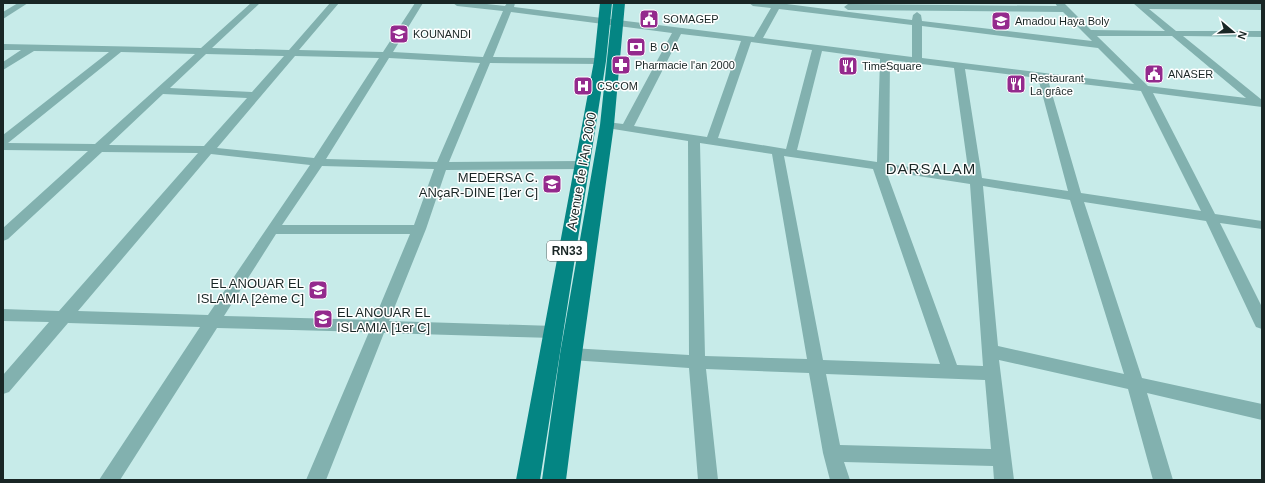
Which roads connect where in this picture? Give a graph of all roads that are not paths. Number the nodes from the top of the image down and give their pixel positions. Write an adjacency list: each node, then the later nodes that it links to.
1 (24, 3): 17 (street)
2 (256, 3): 30 (street)
3 (335, 3): 31 (street)
4 (419, 3): 32 (street)
5 (457, 3): 15 (street)
6 (606, 3): 18 (main road, Avenue de l'An 2000)
7 (619, 3): 18 (main road, Avenue de l'An 2000)
8 (752, 3): 9 (street)
9 (776, 4): 11 (street); 19 (street); 24 (street)
10 (1139, 4): 16 (street); 22 (street)
11 (858, 5): 12 (street)
12 (915, 5): 13 (street); 19 (street)
13 (990, 6): 14 (street)
14 (1062, 6): 21 (street)
15 (510, 7): 18 (street); 34 (street)
16 (1262, 7)
17 (3, 16)
18 (610, 22): 20 (street); 36 (main road, Avenue de l'An 2000 / RN33); 44 (main road, Avenue de l'An 2000 / RN33)
19 (918, 23): 25 (street); 35 (street)
20 (678, 30): 24 (street); 45 (street)
21 (1089, 33): 22 (street); 25 (street)
22 (1174, 33): 23 (street); 43 (street)
23 (1262, 34)
24 (752, 39): 28 (street); 48 (street)
25 (1101, 45): 40 (street)
26 (3, 46): 27 (street)
27 (33, 47): 29 (street); 38 (street)
28 (818, 47): 33 (street); 52 (street)
29 (119, 49): 30 (street); 47 (street)
30 (203, 51): 31 (street); 41 (street)
31 (291, 54): 32 (street); 42 (street)
32 (385, 55): 34 (street); 53 (street)
33 (885, 57): 35 (street); 56 (street)
34 (488, 60): 36 (street); 55 (street)
35 (917, 60): 37 (street)
36 (600, 61): 54 (main road, Avenue de l'An 2000 / RN33)
37 (959, 65): 39 (street); 57 (street)
38 (3, 67)
39 (1042, 75): 40 (street); 58 (street)
40 (1146, 90): 43 (street); 59 (street)
41 (161, 91): 42 (street); 50 (street)
42 (255, 95): 51 (street)
43 (1261, 104)
44 (607, 125): 45 (street); 71 (main road, Avenue de l'An 2000 / RN33)
45 (627, 128): 46 (street)
46 (694, 139): 48 (street); 72 (street)
47 (3, 141)
48 (711, 141): 52 (street)
49 (3, 146): 50 (street)
50 (98, 148): 51 (street); 63 (street)
51 (206, 150): 53 (street); 65 (street)
52 (784, 151): 56 (street); 73 (street)
53 (318, 162): 55 (street); 62 (street)
54 (581, 165): 55 (street); 69 (main road, Avenue de l'An 2000 / RN33)
55 (441, 166): 61 (street)
56 (880, 167): 57 (street); 74 (street)
57 (976, 181): 58 (street); 70 (street)
58 (1076, 197): 59 (street); 76 (street)
59 (1211, 218): 60 (street); 67 (street)
60 (1262, 225)
61 (419, 229): 62 (street); 68 (street)
62 (272, 230): 66 (street)
63 (3, 236)
64 (3, 315): 65 (street)
65 (62, 317): 66 (street); 77 (street)
66 (212, 321): 68 (street); 81 (street)
67 (1262, 323)
68 (379, 327): 69 (street); 82 (street)
69 (554, 332): 83 (main road, Avenue de l'An 2000 / RN33)
70 (990, 350): 75 (street); 76 (street)
71 (571, 354): 72 (street); 84 (main road, Avenue de l'An 2000 / RN33)
72 (697, 362): 73 (street); 85 (street)
73 (816, 367): 74 (street); 79 (street)
74 (951, 371): 75 (street)
75 (993, 373): 80 (street)
76 (1135, 383): 78 (street); 88 (street)
77 (3, 387)
78 (1262, 412)
79 (832, 453): 80 (street); 86 (street)
80 (1001, 458): 87 (street)
81 (109, 480)
82 (316, 480)
83 (528, 480)
84 (554, 480)
85 (708, 480)
86 (840, 480)
87 (1004, 480)
88 (1163, 480)

